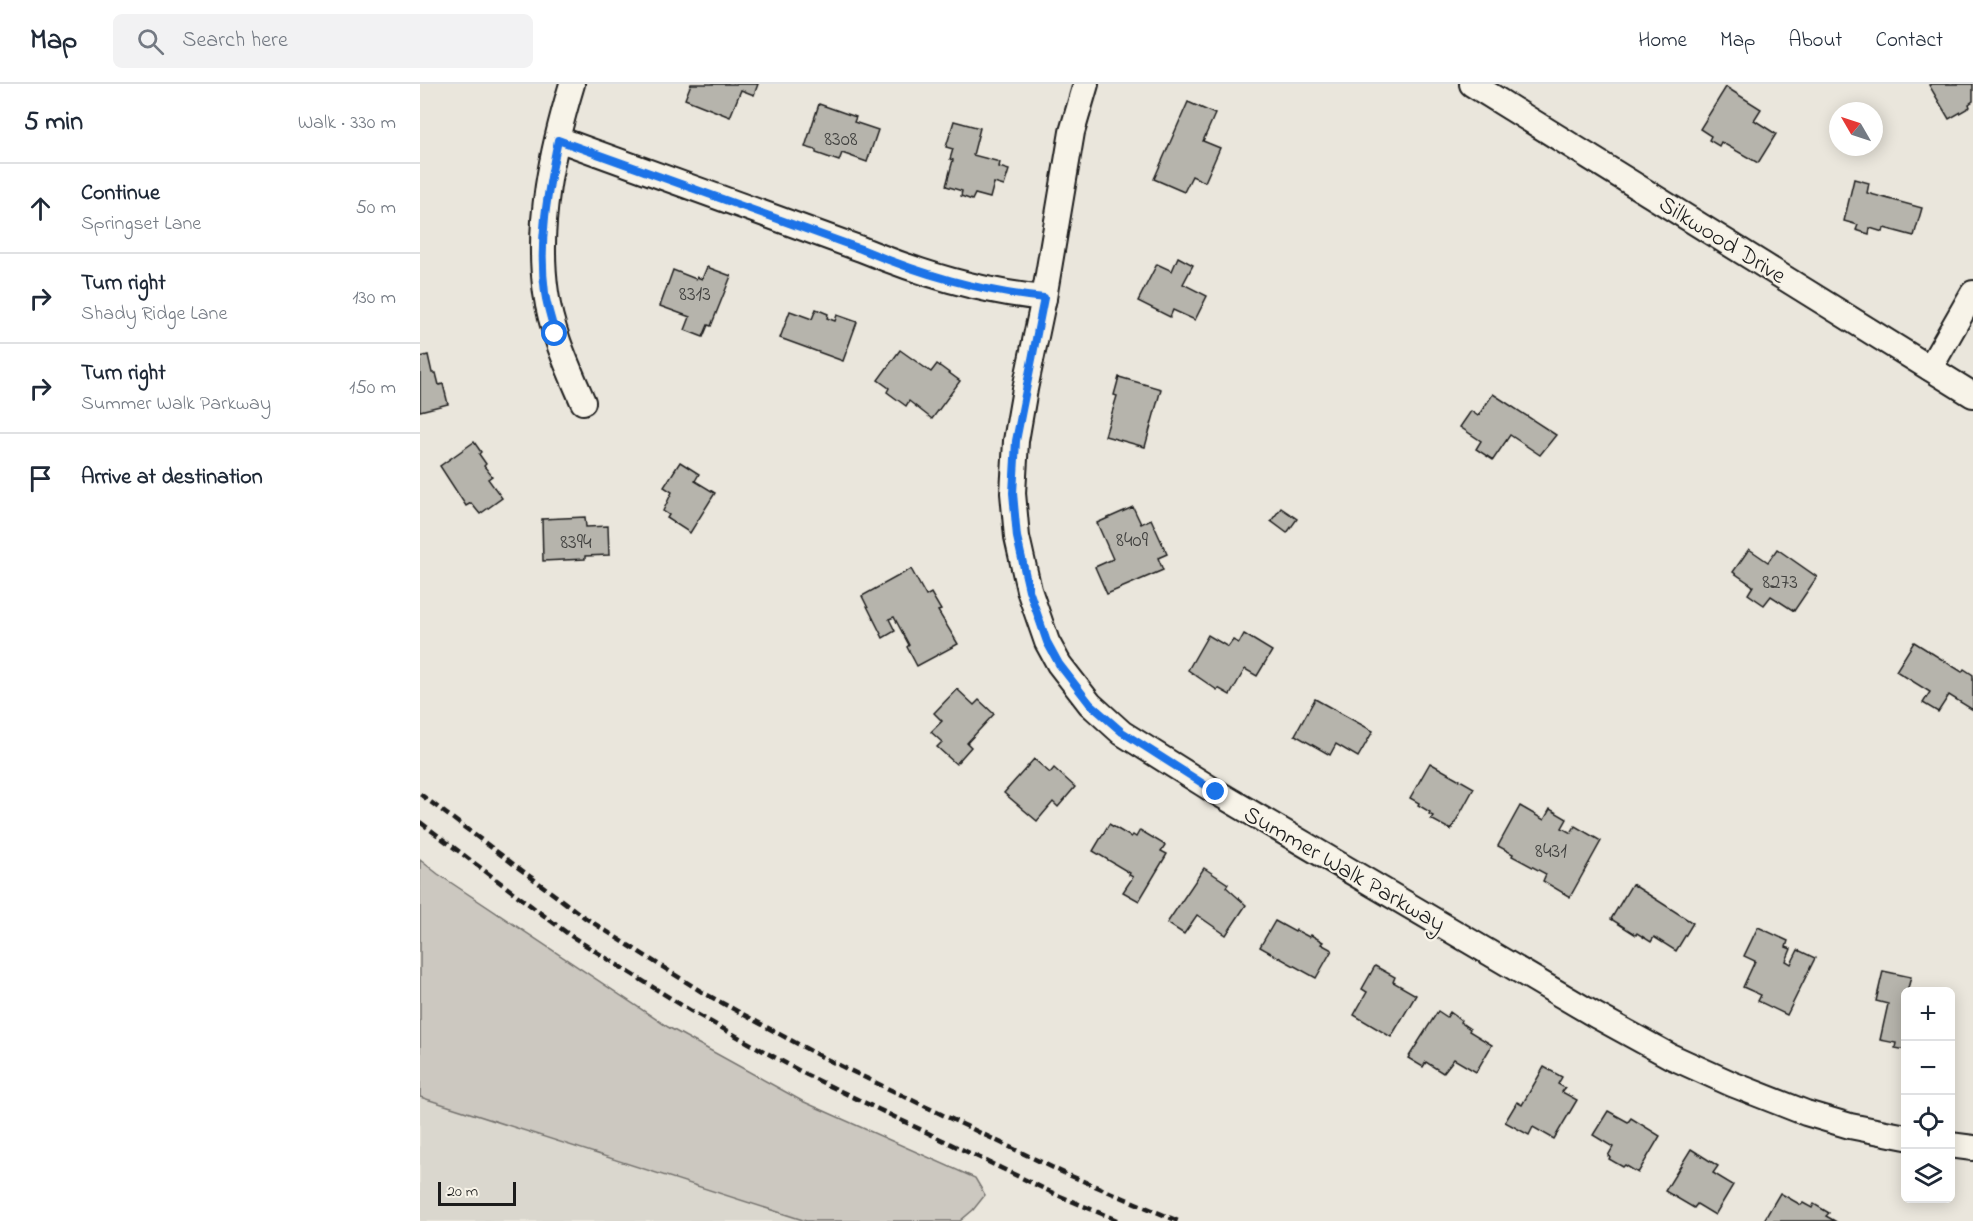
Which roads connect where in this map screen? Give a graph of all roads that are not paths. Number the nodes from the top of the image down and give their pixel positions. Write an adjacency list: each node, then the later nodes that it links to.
1 (572, 84): 4 (street)
2 (1086, 84): 6 (street, Summer Walk Parkway)
3 (1472, 84): 7 (street, Silkwood Drive)
4 (558, 140): 6 (street); 9 (street)
5 (1973, 293): 7 (street)
6 (1044, 298): 10 (street, Summer Walk Parkway)
7 (1930, 368): 8 (street, Silkwood Drive)
8 (1973, 395)
9 (583, 402)
10 (1901, 1136)
11 (1955, 1146): 12 (street)
12 (1973, 1148)

